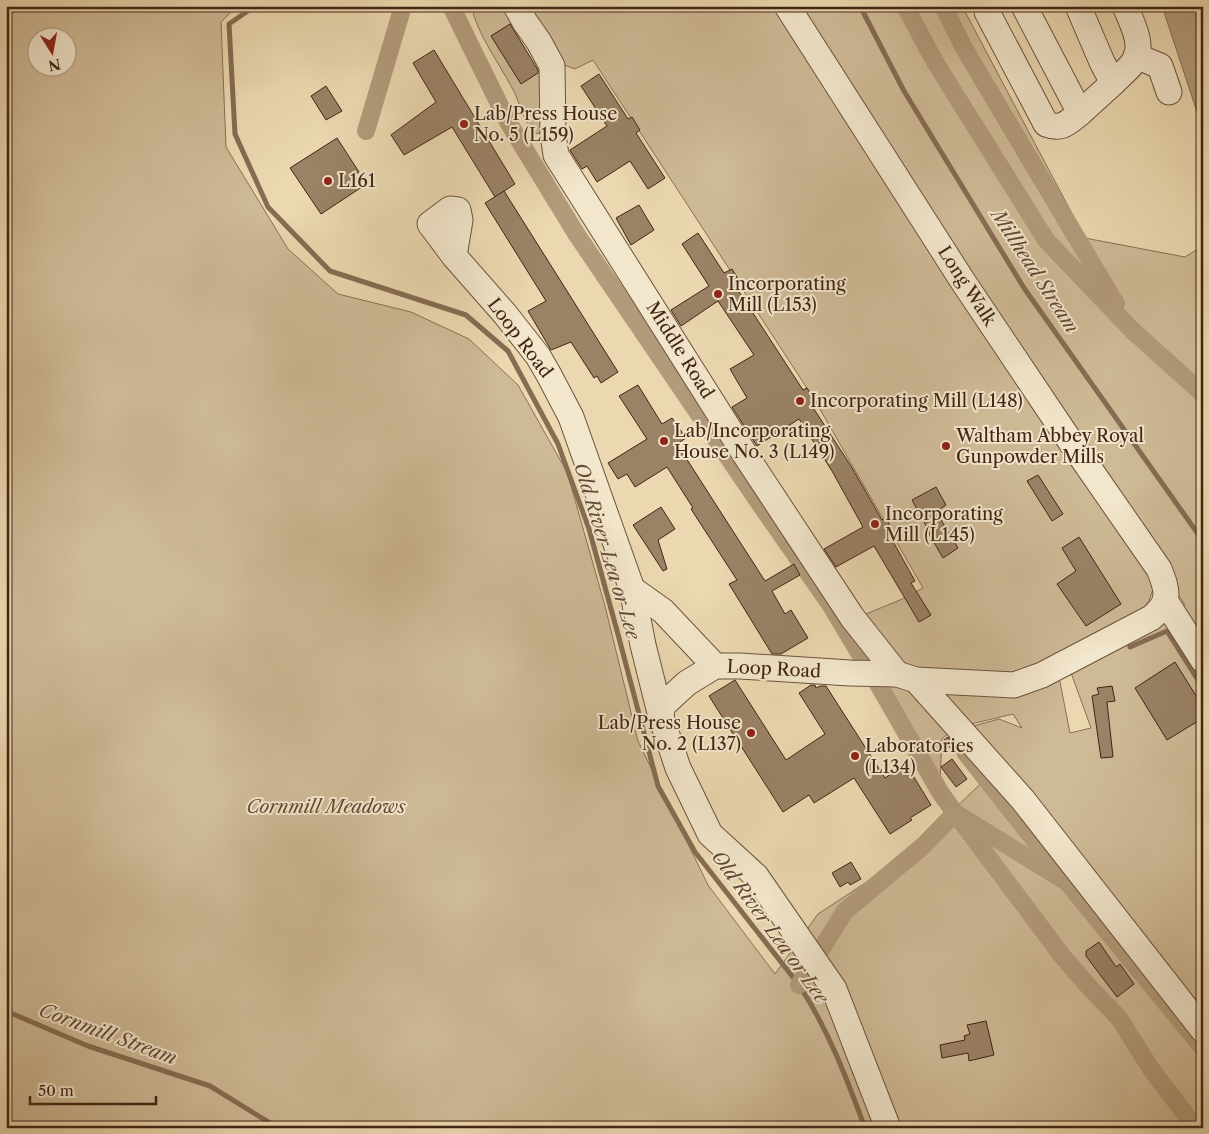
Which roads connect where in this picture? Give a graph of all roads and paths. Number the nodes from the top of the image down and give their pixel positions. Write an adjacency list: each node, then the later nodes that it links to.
1 (516, 6): 16 (street, Middle Road)
2 (787, 6): 13 (street, Long Walk)
3 (1024, 6): 10 (street)
4 (1078, 6): 8 (street)
5 (1126, 6): 7 (street)
6 (990, 8): 10 (street)
7 (1136, 56): 8 (street); 9 (street)
8 (1113, 83): 10 (street)
9 (1169, 92)
10 (1080, 113)
11 (454, 256): 12 (street, Loop Road)
12 (632, 589): 15 (street, Loop Road); 17 (street)
13 (1166, 602): 14 (street); 16 (street, Loop Road)
14 (1203, 660)
15 (714, 666): 16 (street, Loop Road); 17 (street)
16 (899, 676): 18 (street, Middle Road)
17 (661, 717): 19 (street)
18 (1203, 1030)
19 (888, 1128)

